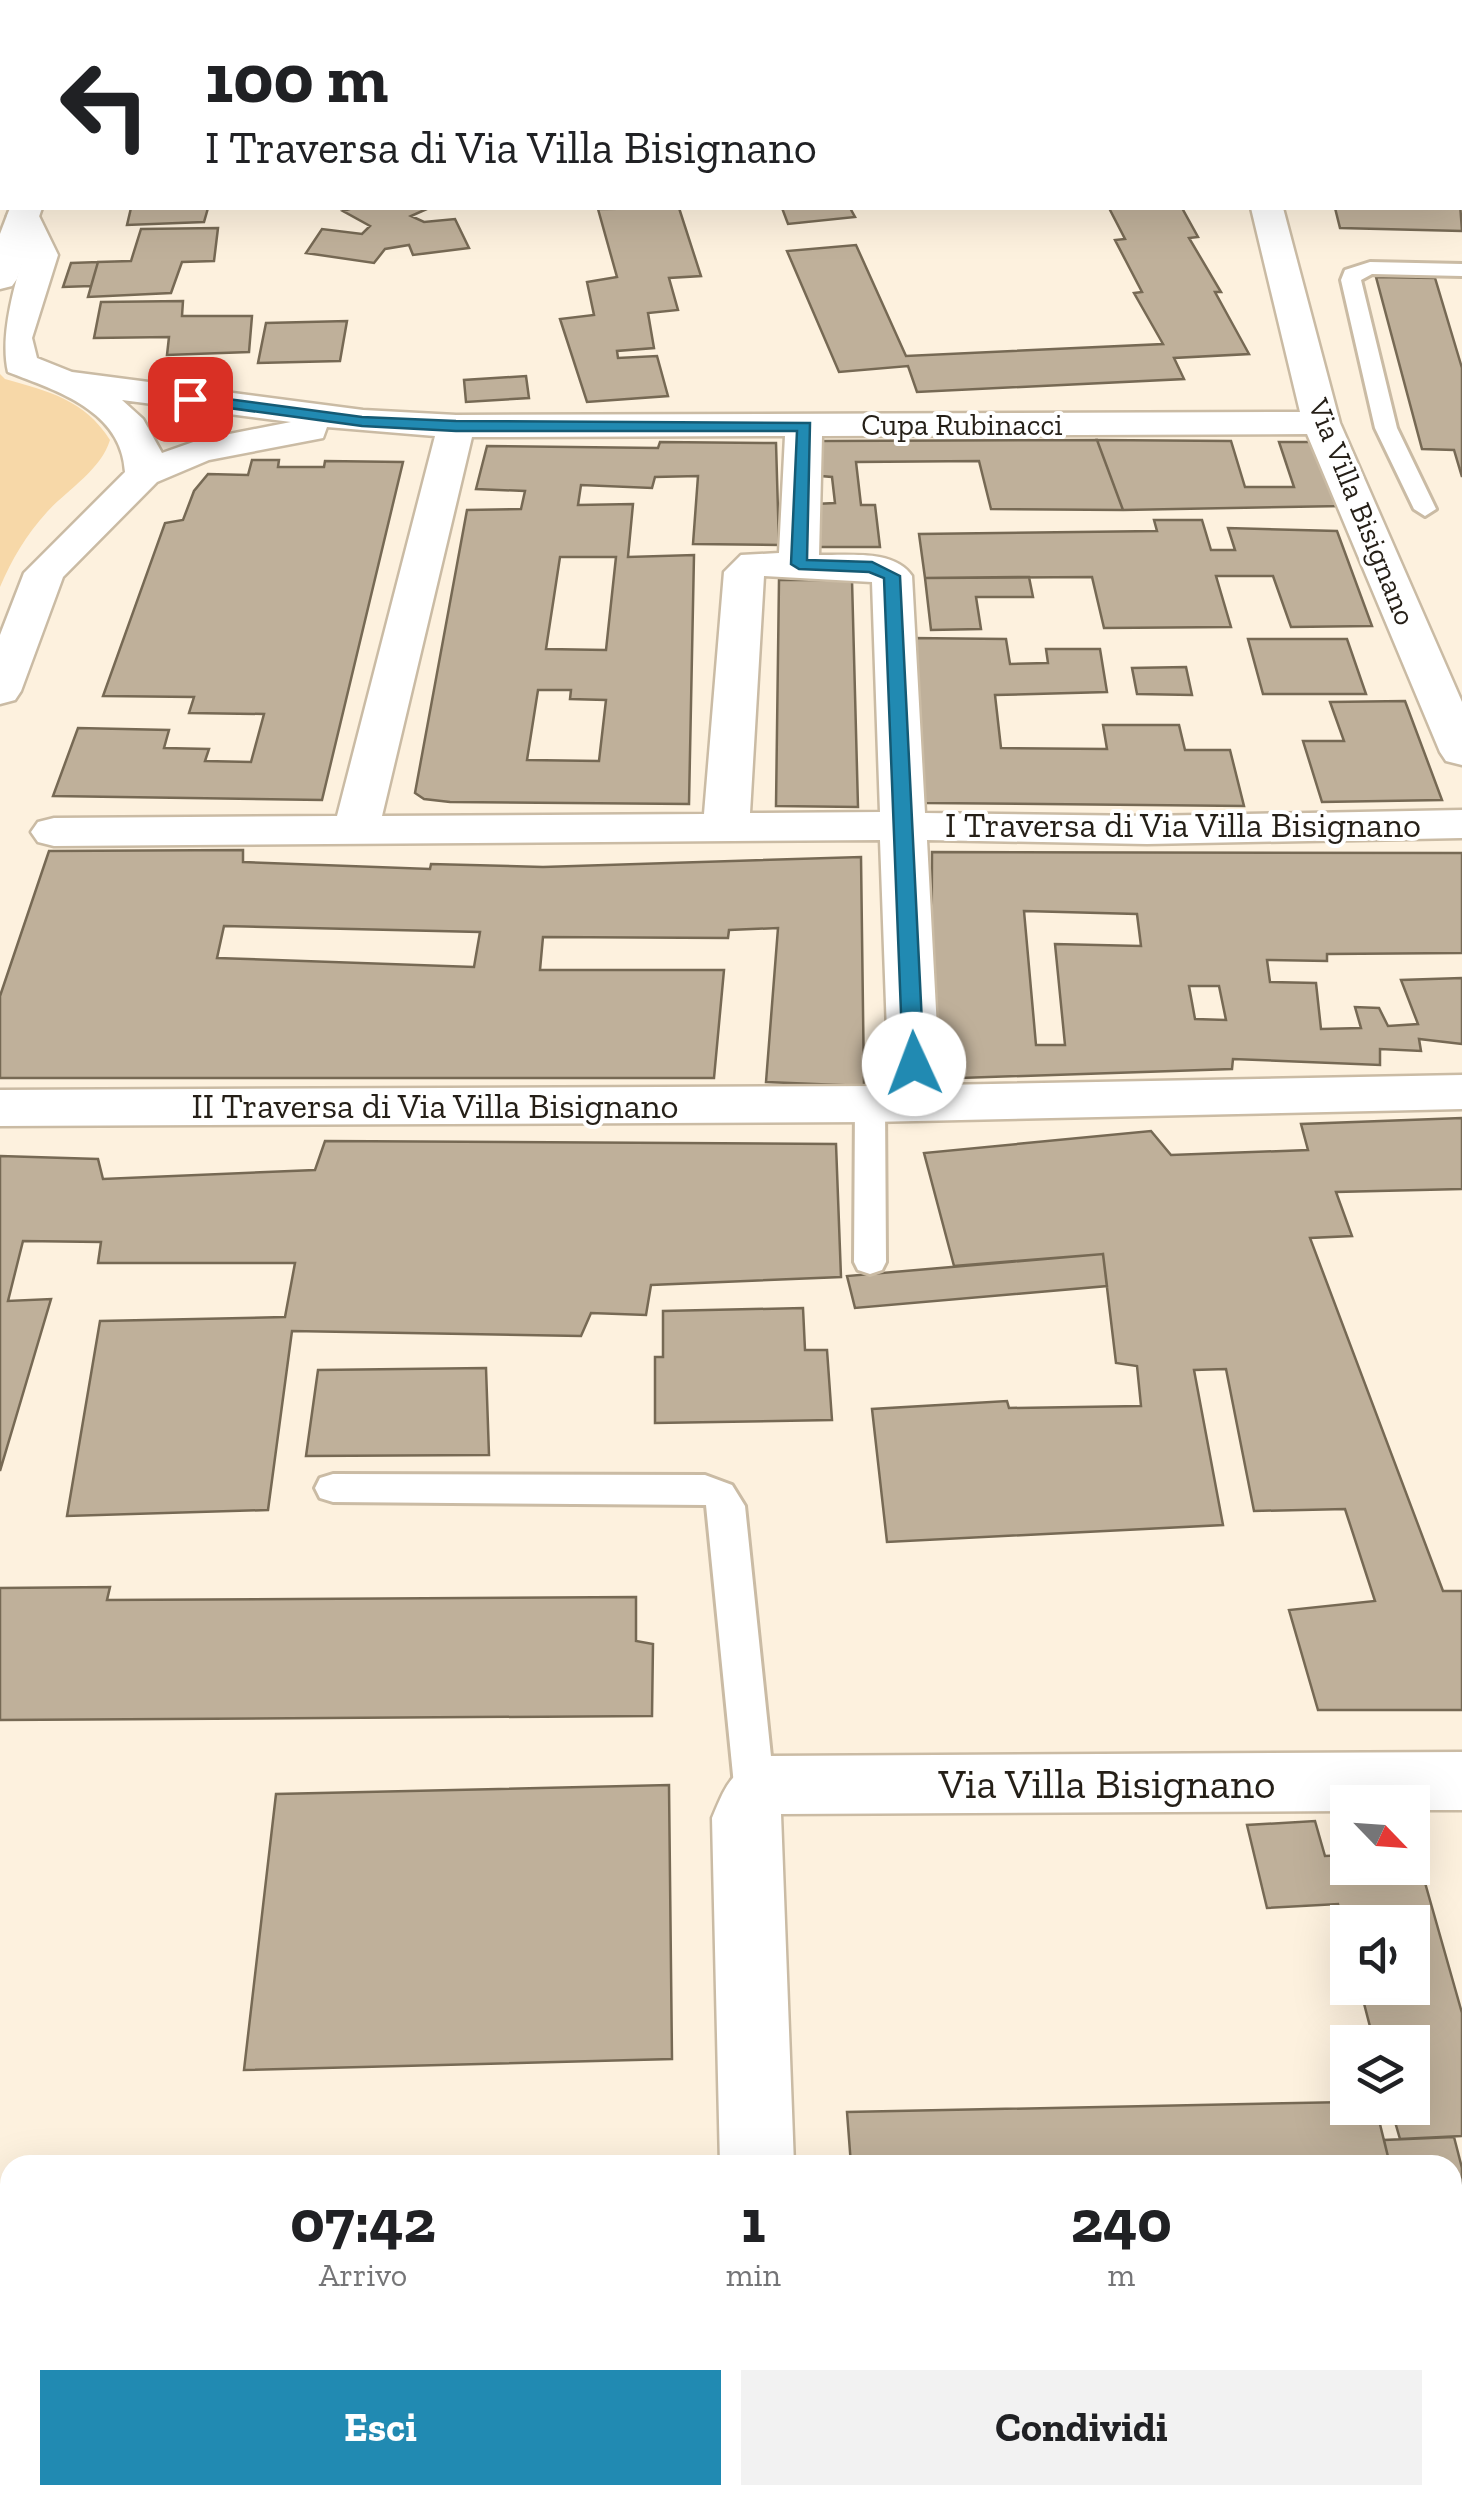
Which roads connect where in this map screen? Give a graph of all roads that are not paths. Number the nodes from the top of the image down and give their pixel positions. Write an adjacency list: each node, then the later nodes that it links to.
1 (1268, 210): 7 (street, Via Villa Bisignano)
2 (25, 212): 4 (street); 5 (street, Cupa Rubinacci)
3 (1462, 270): 11 (lane)
4 (0, 279)
5 (68, 382): 6 (street, Cupa Rubinacci); 10 (street, Cupa Rubinacci)
6 (362, 421): 8 (street, Cupa Rubinacci); 10 (street, Cupa Rubinacci)
7 (1321, 423): 9 (street, Cupa Rubinacci); 14 (street, Via Villa Bisignano)
8 (456, 426): 9 (street, Cupa Rubinacci); 18 (street)
9 (804, 426): 12 (street)
10 (144, 474): 13 (street, Cupa Rubinacci)
11 (1425, 509)
12 (799, 564): 16 (street, I Traversa di Via Villa Bisignano); 17 (street, I Traversa di Via Villa Bisignano)
13 (0, 692)
14 (1462, 752)
15 (1462, 824): 16 (street, I Traversa di Via Villa Bisignano)
16 (904, 826): 17 (street, I Traversa di Via Villa Bisignano); 21 (street, I Traversa di Via Villa Bisignano)
17 (726, 828): 18 (street, I Traversa di Via Villa Bisignano)
18 (356, 830): 19 (street, I Traversa di Via Villa Bisignano)
19 (54, 832)
20 (1462, 1092): 21 (street, II Traversa di Via Villa Bisignano)
21 (892, 1103): 22 (street, II Traversa di Via Villa Bisignano); 23 (lane)
22 (0, 1108)
23 (870, 1262)
24 (333, 1488): 26 (lane)
25 (1462, 1781): 26 (street, Via Villa Bisignano)
26 (755, 1795): 27 (street)
27 (758, 2155)

